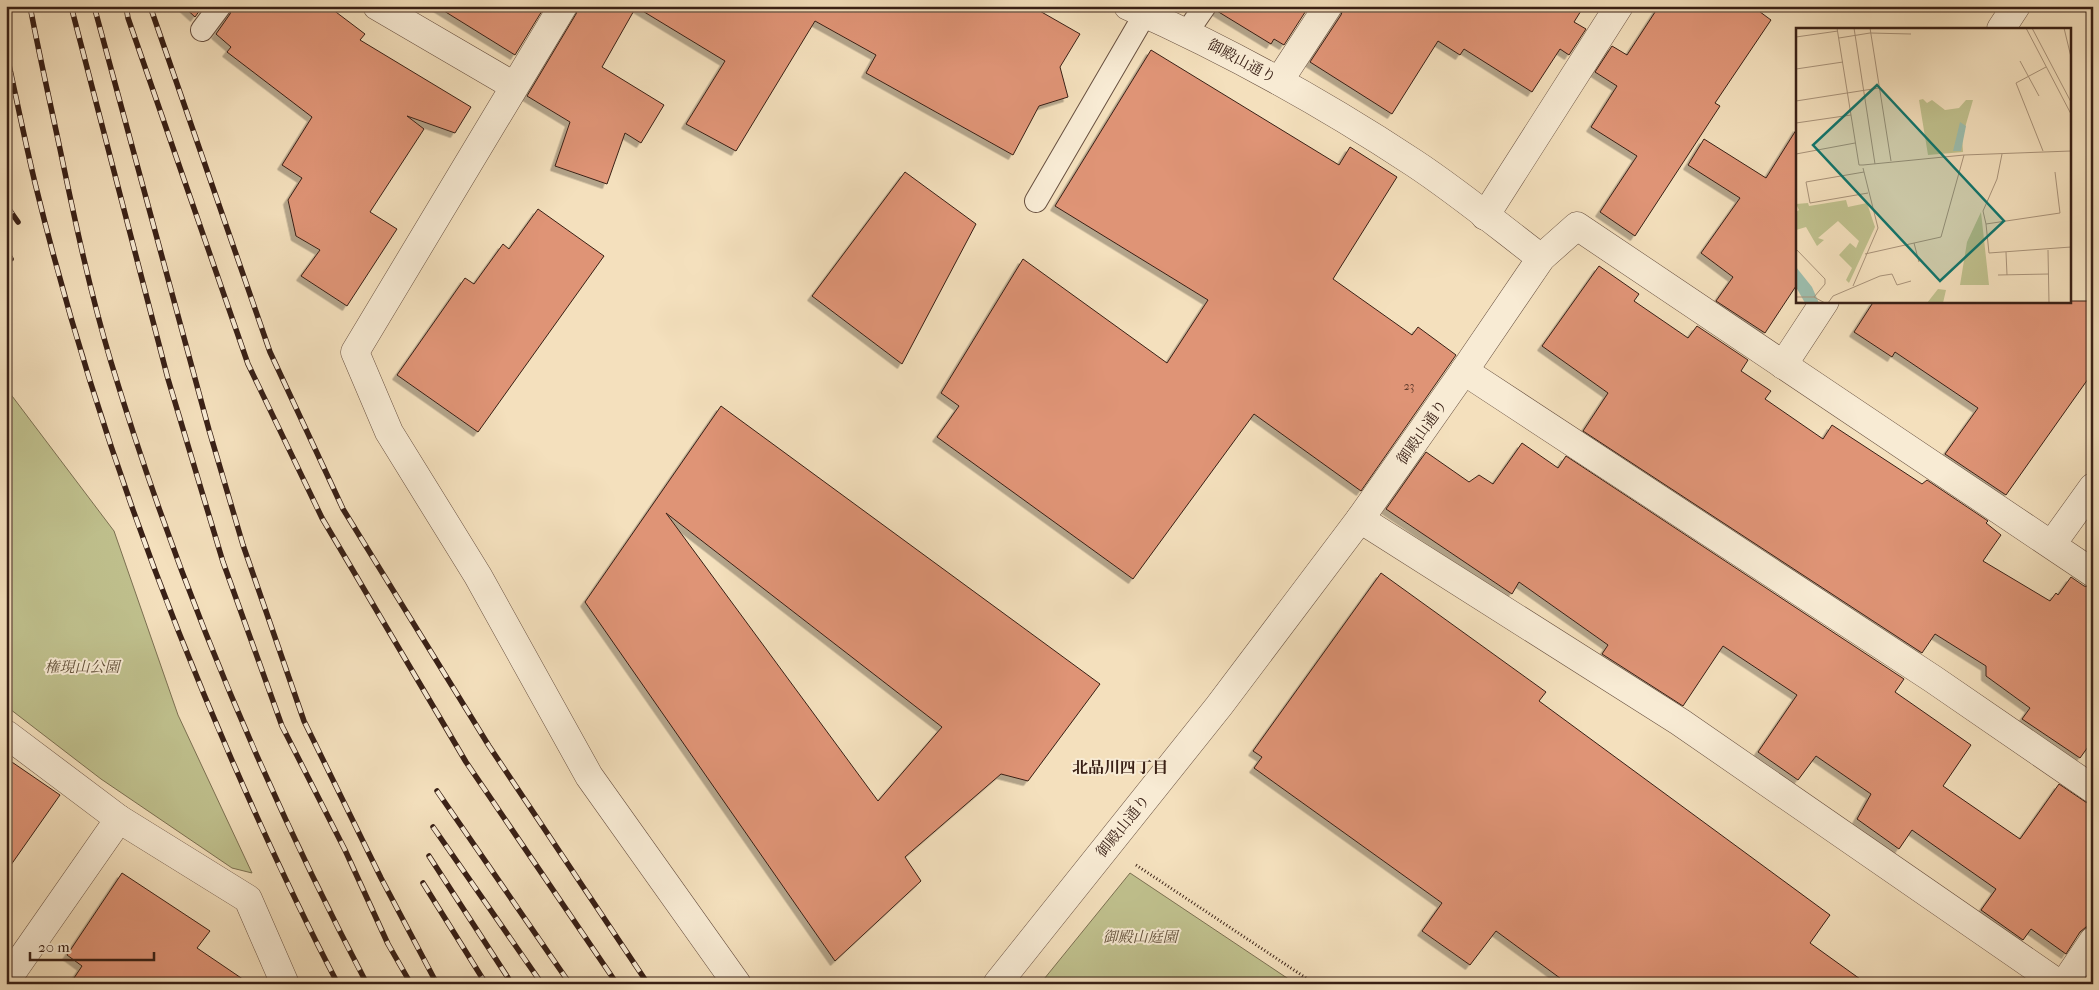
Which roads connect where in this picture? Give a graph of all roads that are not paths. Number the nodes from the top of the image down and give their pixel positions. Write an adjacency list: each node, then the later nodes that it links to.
1 (220, 6): 10 (lane)
2 (377, 6): 13 (street)
3 (563, 6): 13 (street)
4 (1205, 6): 11 (lane)
5 (1328, 6): 12 (street)
6 (1619, 6): 15 (street)
7 (2016, 6): 9 (street)
8 (1136, 10): 11 (street, 御殿山通り); 14 (lane)
9 (2002, 28)
10 (202, 30)
11 (1187, 32): 12 (street, 御殿山通り)
12 (1279, 81): 15 (street, 御殿山通り)
13 (514, 86): 30 (street)
14 (1036, 201)
15 (1485, 216): 16 (street, 御殿山通り)
16 (1541, 258): 18 (street); 19 (street, 御殿山通り)
17 (1823, 302): 18 (street)
18 (1784, 365): 22 (street)
19 (1464, 372): 21 (street, 御殿山通り); 25 (street)
20 (2093, 487): 22 (street)
21 (1360, 519): 31 (street, 御殿山通り); 32 (street)
22 (2052, 544): 23 (street)
23 (2093, 573)
24 (6, 734): 26 (street)
25 (2093, 789)
26 (119, 819): 28 (street); 29 (street)
27 (2093, 941): 33 (street)
28 (6, 982)
29 (285, 984)
30 (737, 984)
31 (997, 984)
32 (2058, 984)
33 (2064, 984)

